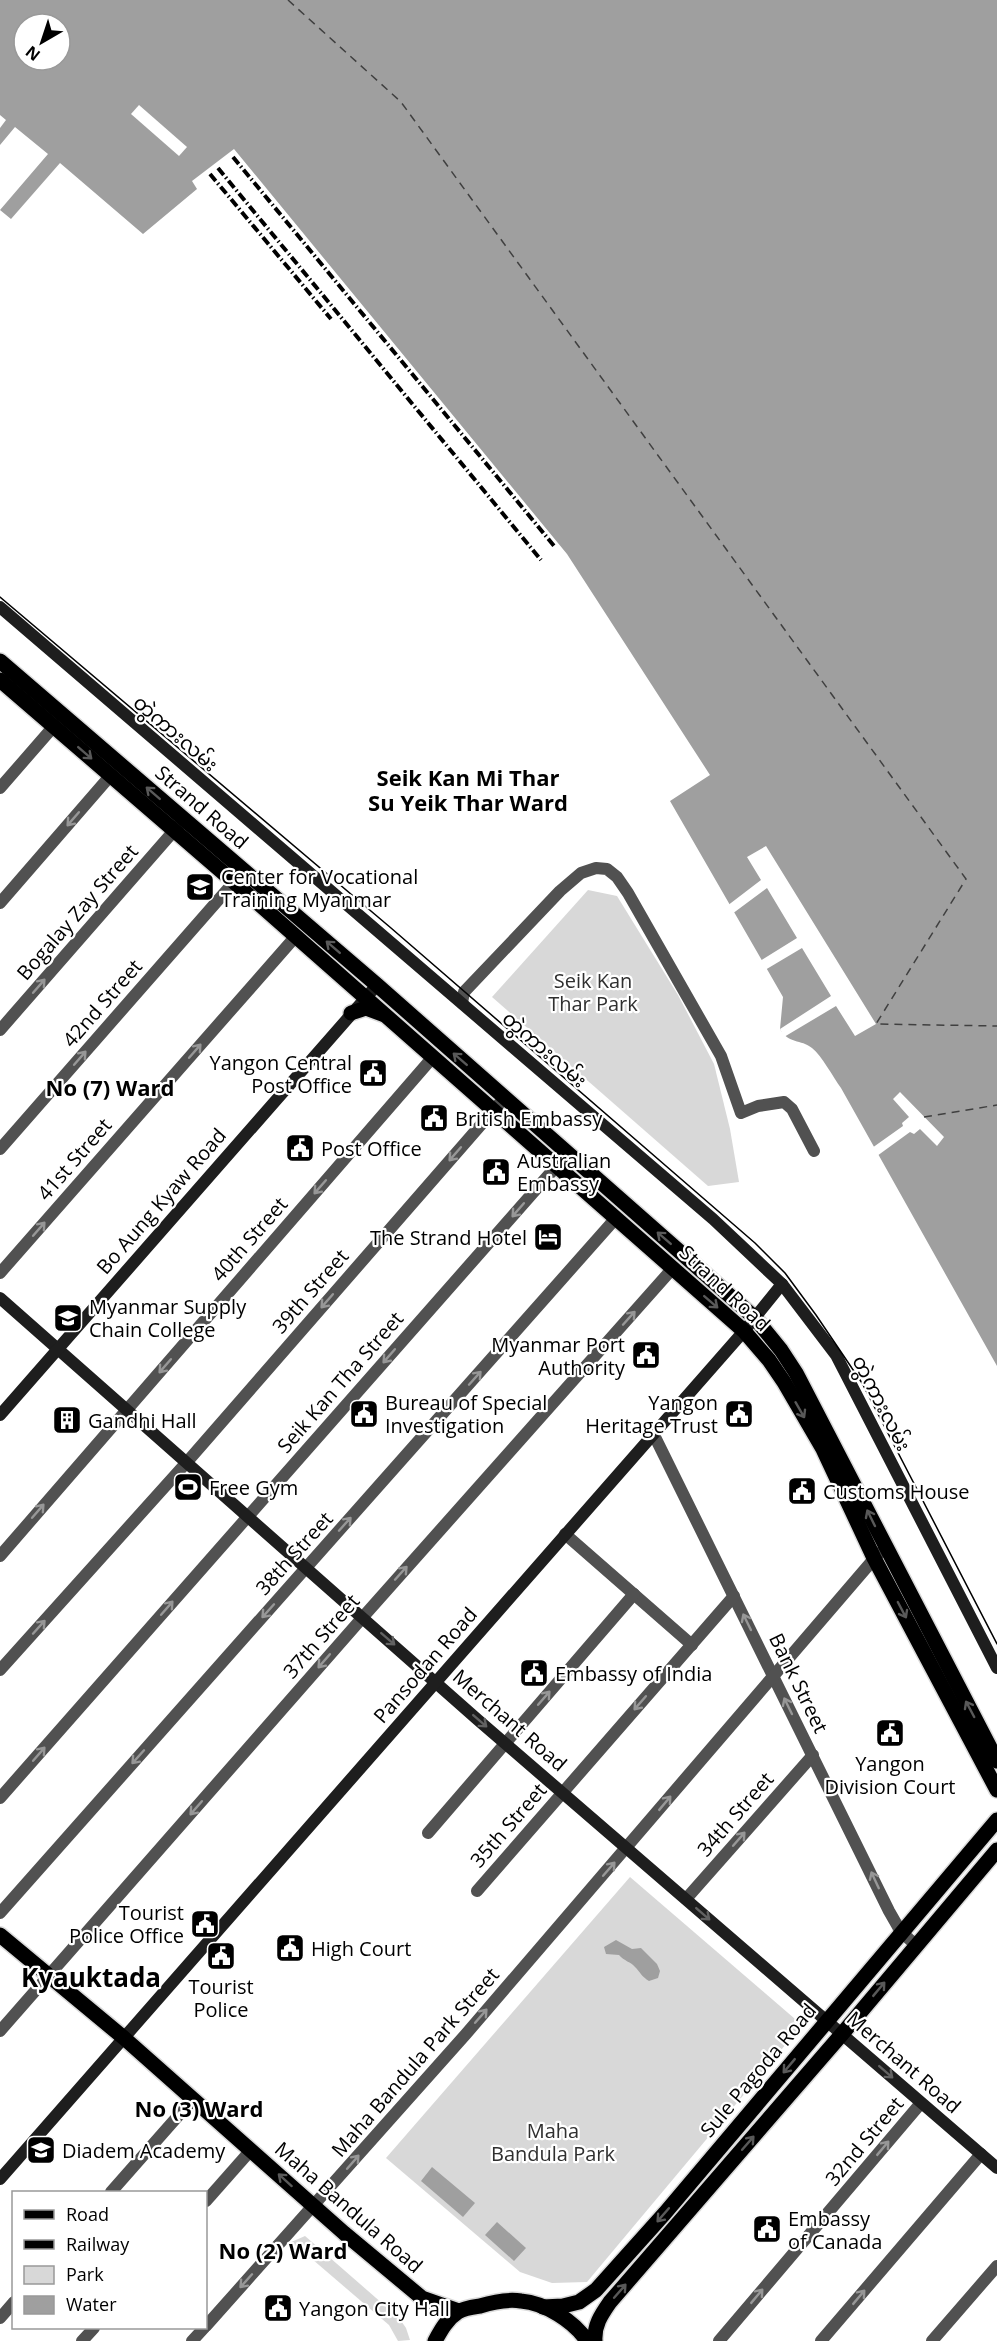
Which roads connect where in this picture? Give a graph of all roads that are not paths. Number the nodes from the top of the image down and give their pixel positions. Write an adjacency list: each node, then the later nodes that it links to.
1 (0, 607): 16 (main road, တွဲကားလမ်း)
2 (0, 661): 9 (main road, Strand Road, one-way to 2)
3 (0, 680): 5 (main road, Strand Road)
4 (0, 689): 5 (main road)
5 (41, 714): 6 (main road, Strand Road)
6 (54, 726): 7 (main road, Strand Road, one-way to 7); 8 (street)
7 (111, 775): 9 (main road, Strand Road); 11 (street, one-way to 11)
8 (0, 788)
9 (179, 825): 10 (main road, Strand Road); 14 (main road, Strand Road, one-way to 9); 19 (street, Bogalay Zay Street, one-way to 9)
10 (234, 882): 12 (main road, Strand Road); 23 (street, 42nd Street, one-way to 10)
11 (0, 903)
12 (296, 936): 13 (main road, Strand Road); 29 (street, 41st Street, one-way to 12)
13 (347, 981): 15 (main road, Strand Road); 17 (main road)
14 (377, 985): 15 (main road); 21 (main road, Strand Road, one-way to 14)
15 (366, 998): 17 (main road, Bo Aung Kyaw Road); 18 (main road, Strand Road)
16 (462, 1003): 24 (street); 30 (main road, တွဲကားလမ်း)
17 (351, 1014): 18 (main road); 34 (main road, Bo Aung Kyaw Road)
18 (386, 1015): 20 (main road, Strand Road)
19 (0, 1030)
20 (433, 1057): 22 (main road, Strand Road); 35 (street, 40th Street, one-way to 35)
21 (504, 1097): 22 (street, 39th Street); 25 (main road, Strand Road)
22 (493, 1110): 26 (main road, Strand Road); 39 (street, 39th Street, one-way to 39)
23 (0, 1149)
24 (814, 1151)
25 (568, 1153): 26 (street, Seik Kan Tha Street); 32 (main road, Strand Road, one-way to 25)
26 (557, 1166): 27 (main road, Strand Road); 40 (street, Seik Kan Tha Street, one-way to 40)
27 (616, 1218): 28 (main road, Strand Road); 45 (street, 38th Street, one-way to 27)
28 (673, 1268): 33 (main road, Strand Road, one-way to 33); 48 (street, 37th Street, one-way to 28)
29 (0, 1273)
30 (782, 1284): 32 (main road, Pansodan Road); 50 (main road, တွဲကားလမ်း)
31 (0, 1298): 34 (main road, Merchant Road)
32 (755, 1318): 33 (main road, Pansodan Road); 38 (main road, Strand Road)
33 (744, 1331): 37 (main road, Pansodan Road); 38 (main road, Strand Road, one-way to 38)
34 (58, 1348): 35 (main road, Merchant Road); 36 (main road, Bo Aung Kyaw Road)
35 (127, 1409): 39 (main road, Merchant Road); 43 (street, 40th Street, one-way to 35)
36 (0, 1414)
37 (653, 1433): 41 (main road, Pansodan Road); 47 (street, Bank Street)
38 (829, 1446): 42 (main road, Strand Road, one-way to 38); 44 (main road, Strand Road)
39 (187, 1462): 40 (main road, Merchant Road); 51 (street, 39th Street, one-way to 39)
40 (248, 1516): 45 (main road, Merchant Road); 59 (street, Seik Kan Tha Street, one-way to 40)
41 (565, 1534): 46 (street); 53 (main road, Pansodan Road)
42 (885, 1547): 44 (street, Maha Bandula Park Street); 56 (main road, Strand Road, one-way to 42)
43 (0, 1556)
44 (874, 1558): 52 (street, Maha Bandula Park Street); 57 (main road, Strand Road, one-way to 57)
45 (307, 1568): 48 (main road, Merchant Road); 66 (street, 38th Street, one-way to 66)
46 (634, 1594): 49 (street); 54 (street, one-way to 46)
47 (734, 1596): 49 (street, 35th Street); 52 (street, Bank Street, one-way to 47)
48 (363, 1617): 53 (main road, Merchant Road, one-way to 53); 70 (street, 37th Street, one-way to 70)
49 (692, 1644): 58 (street, 35th Street, one-way to 58)
50 (997, 1668)
51 (0, 1670)
52 (773, 1675): 55 (street, Bank Street, one-way to 52); 62 (street, Maha Bandula Park Street, one-way to 52)
53 (436, 1682): 54 (main road, Merchant Road, one-way to 54); 74 (main road, Pansodan Road)
54 (506, 1743): 58 (main road, Merchant Road); 61 (street)
55 (813, 1755): 65 (street, 34th Street, one-way to 55); 67 (street, Bank Street, one-way to 55)
56 (997, 1761)
57 (997, 1790)
58 (563, 1792): 62 (main road, Merchant Road); 64 (street, 35th Street)
59 (0, 1798)
60 (992, 1826): 67 (main road, Sule Pagoda Road)
61 (428, 1833)
62 (627, 1848): 65 (main road, Merchant Road); 83 (street, Maha Bandula Park Street, one-way to 62)
63 (997, 1850): 69 (main road, Sule Pagoda Road)
64 (477, 1891)
65 (686, 1899): 71 (main road, Merchant Road, one-way to 71)
66 (0, 1913)
67 (901, 1932): 69 (street, Bank Street); 71 (main road, Sule Pagoda Road)
68 (0, 1935): 70 (main road, Maha Bandula Road)
69 (916, 1945): 73 (main road, Sule Pagoda Road, one-way to 69)
70 (46, 1979): 72 (street, 37th Street); 74 (main road, Maha Bandula Road)
71 (827, 2021): 73 (main road, Merchant Road); 86 (main road, Sule Pagoda Road, one-way to 86)
72 (0, 2031)
73 (842, 2034): 76 (main road, Merchant Road, one-way to 76); 96 (main road, Sule Pagoda Road, one-way to 73)
74 (124, 2038): 75 (main road, Maha Bandula Road); 80 (main road, Pansodan Road)
75 (190, 2102): 77 (main road, Maha Bandula Road); 81 (street)
76 (921, 2103): 78 (main road, Merchant Road); 97 (street, 32nd Street, one-way to 76)
77 (248, 2153): 82 (street); 83 (main road, Maha Bandula Road, one-way to 77)
78 (981, 2154): 79 (main road, Merchant Road); 98 (street, one-way to 78)
79 (997, 2168)
80 (0, 2179)
81 (113, 2191)
82 (207, 2200)
83 (314, 2206): 87 (main road, Maha Bandula Road); 89 (street, Maha Bandula Park Street, one-way to 89)
84 (997, 2266): 99 (street)
85 (12, 2304): 88 (street)
86 (543, 2307): 87 (main road); 95 (main road)
87 (459, 2311): 94 (main road)
88 (0, 2318)
89 (207, 2325)
90 (93, 2329): 92 (street)
91 (203, 2329): 93 (street, Maha Bandula Park Street)
92 (82, 2341)
93 (192, 2341)
94 (435, 2341)
95 (587, 2341)
96 (595, 2341)
97 (719, 2341)
98 (821, 2341)
99 (932, 2341)

